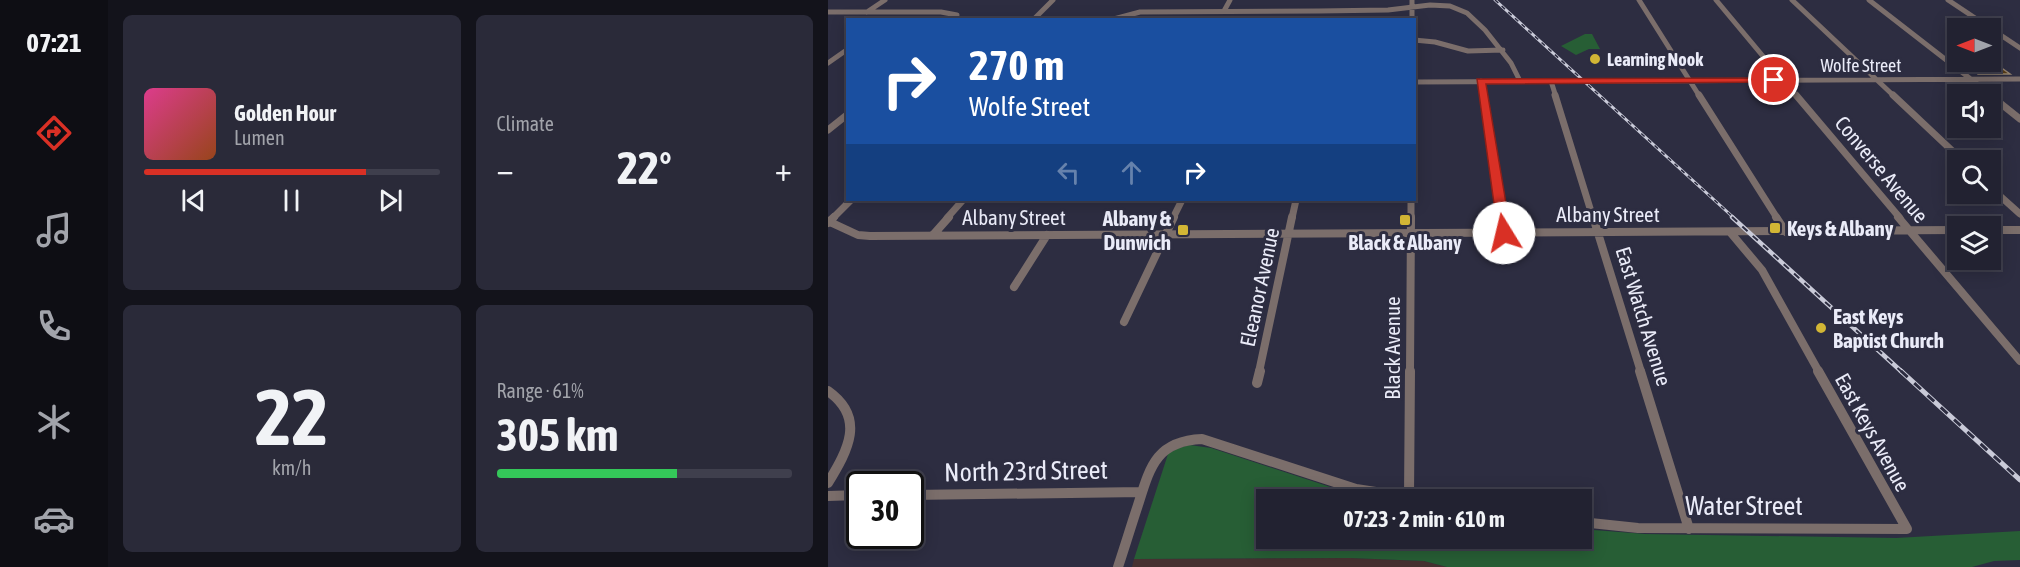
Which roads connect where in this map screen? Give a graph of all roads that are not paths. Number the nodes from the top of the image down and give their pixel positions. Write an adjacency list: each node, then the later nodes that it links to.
1 (885, 0): 15 (street)
2 (1053, 0): 19 (street)
3 (1230, 0): 12 (street)
4 (1412, 0): 10 (street)
5 (1639, 0): 30 (street)
6 (1716, 0): 31 (street, Converse Avenue)
7 (1792, 0): 32 (street)
8 (1869, 0): 33 (street)
9 (1948, 0): 25 (street)
10 (1412, 7): 13 (street); 23 (street); 27 (street)
11 (1186, 11): 12 (street); 20 (street); 21 (street)
12 (1224, 11): 13 (street)
13 (1256, 11): 22 (street)
14 (828, 12): 15 (street)
15 (867, 12): 16 (street)
16 (899, 12): 17 (street); 18 (street)
17 (958, 16)
18 (892, 18)
19 (1035, 18)
20 (1113, 18)
21 (1181, 18)
22 (1253, 18)
23 (1412, 18)
24 (1416, 40): 27 (street)
25 (2020, 48)
26 (846, 50): 28 (street)
27 (1503, 50): 35 (street)
28 (828, 63)
29 (2020, 79): 33 (street, Wolfe Street)
30 (1690, 80): 31 (street, Wolfe Street); 36 (street, Wolfe Street); 55 (street)
31 (1783, 80): 32 (street, Wolfe Street); 56 (street, Converse Avenue)
32 (1877, 80): 33 (street, Wolfe Street); 43 (street)
33 (1971, 80): 38 (street)
34 (1481, 81): 35 (street, Wolfe Street); 37 (street, Wolfe Street); 59 (street)
35 (1520, 81): 36 (street, Wolfe Street)
36 (1551, 81): 57 (street, East Watch Avenue)
37 (1416, 82)
38 (1976, 84)
39 (2001, 104): 41 (street)
40 (846, 116): 42 (street)
41 (2020, 119)
42 (828, 130)
43 (1951, 150)
44 (2001, 197): 50 (street)
45 (850, 201): 51 (street)
46 (962, 201): 64 (street)
47 (1182, 201): 63 (street)
48 (1296, 201): 60 (street, Eleanor Avenue)
49 (1411, 201): 61 (street, Black Avenue)
50 (2020, 214)
51 (828, 222): 64 (street, Albany Street)
52 (1947, 230): 56 (street, Albany Street)
53 (2001, 230): 54 (street)
54 (2020, 230)
55 (1786, 231): 56 (street, Albany Street); 58 (street, Albany Street)
56 (1911, 231): 67 (street, Converse Avenue)
57 (1598, 232): 58 (street, Albany Street); 59 (street, Albany Street); 78 (street, East Watch Avenue)
58 (1730, 232): 79 (street, East Keys Avenue)
59 (1504, 233): 61 (street, Albany Street)
60 (1288, 234): 61 (street, Albany Street); 63 (street, Albany Street); 68 (street, Eleanor Avenue)
61 (1410, 234): 72 (street, Black Avenue)
62 (1047, 235): 63 (street, Albany Street); 64 (street, Albany Street); 65 (street)
63 (1168, 235): 66 (street)
64 (933, 236)
65 (1014, 287)
66 (1124, 322)
67 (2020, 361)
68 (1257, 382)
69 (828, 391): 70 (street)
70 (828, 483)
71 (1356, 489): 73 (street)
72 (1409, 489)
73 (1142, 492): 75 (street, North 23rd Street); 80 (street)
74 (846, 495): 76 (street)
75 (924, 495)
76 (828, 496)
77 (1592, 523): 78 (street, Water Street)
78 (1689, 528): 79 (street, Water Street)
79 (1907, 529)
80 (1118, 567)

